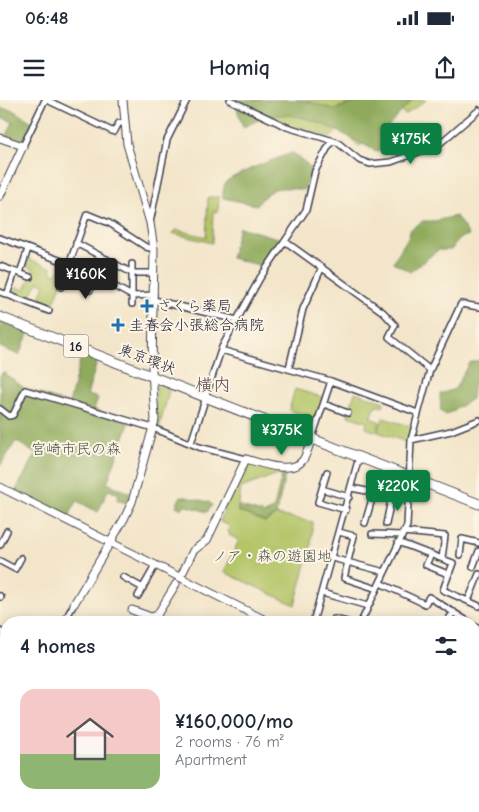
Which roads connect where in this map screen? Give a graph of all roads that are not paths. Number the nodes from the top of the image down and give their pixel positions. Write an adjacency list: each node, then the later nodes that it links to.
1 (46, 100): 6 (street); 9 (street)
2 (123, 100): 6 (street)
3 (187, 100): 12 (street)
4 (230, 100): 8 (street)
5 (479, 110): 8 (street)
6 (124, 122): 12 (street)
7 (0, 138): 9 (street)
8 (332, 140): 14 (street)
9 (23, 146): 10 (street)
10 (3, 183): 11 (street)
11 (0, 196)
12 (150, 223): 17 (street)
13 (0, 238): 16 (street)
14 (286, 242): 22 (street); 39 (street)
15 (76, 243): 17 (street); 18 (street); 19 (street)
16 (28, 249): 19 (street); 23 (street)
17 (154, 249): 25 (street)
18 (107, 259): 24 (street); 28 (street)
19 (70, 263): 26 (street); 28 (street)
20 (132, 264): 24 (street)
21 (0, 266): 23 (street)
22 (322, 267): 41 (street); 42 (street)
23 (17, 273): 27 (street); 31 (street)
24 (132, 273): 25 (street); 32 (street)
25 (154, 273): 33 (street)
26 (65, 276): 28 (street); 29 (street)
27 (30, 277)
28 (98, 277): 32 (street)
29 (61, 287)
30 (0, 292): 31 (street)
31 (7, 295): 37 (street)
32 (132, 296): 33 (street); 34 (street)
33 (154, 298): 39 (street); 43 (street)
34 (132, 304)
35 (479, 307): 42 (street)
36 (0, 311): 43 (highway, 東京環状 / 16)
37 (49, 311)
38 (0, 317): 43 (highway, 東京環状 / 16)
39 (237, 320): 40 (street)
40 (221, 350): 41 (street); 45 (street)
41 (289, 368): 44 (street)
42 (430, 370): 49 (street)
43 (152, 373): 45 (highway, 東京環状 / 16); 51 (street)
44 (331, 381): 46 (street); 49 (street)
45 (206, 394): 52 (highway, 東京環状 / 16); 54 (street)
46 (324, 404): 48 (street); 52 (street)
47 (0, 409): 51 (street)
48 (348, 413)
49 (418, 413): 53 (street)
50 (479, 420): 53 (street)
51 (153, 428): 54 (street); 76 (street)
52 (312, 436): 55 (highway, 東京環状 / 16); 56 (street); 58 (highway, 東京環状 / 16)
53 (411, 440): 58 (street)
54 (191, 444): 56 (street)
55 (359, 456): 58 (highway, 東京環状 / 16); 60 (street)
56 (246, 459): 89 (street)
57 (327, 472): 61 (street)
58 (410, 474): 65 (highway, 東京環状 / 16); 66 (street); 67 (highway, 東京環状 / 16)
59 (0, 487): 76 (street)
60 (351, 488): 62 (street); 64 (street)
61 (322, 489): 64 (street); 68 (street)
62 (374, 492): 63 (street); 69 (street)
63 (392, 495): 66 (street); 70 (street)
64 (349, 497): 68 (street)
65 (479, 498)
66 (409, 499): 74 (street)
67 (479, 504)
68 (346, 510): 72 (street)
69 (365, 523)
70 (386, 524)
71 (7, 531): 78 (street)
72 (339, 532): 83 (street); 86 (street)
73 (372, 534): 74 (street)
74 (402, 534): 75 (street); 84 (street)
75 (398, 542): 80 (street); 90 (street)
76 (109, 544): 87 (street); 101 (street)
77 (479, 544): 81 (street)
78 (0, 545)
79 (479, 551): 88 (street)
80 (431, 554): 84 (street); 91 (street)
81 (460, 555)
82 (21, 558): 85 (street)
83 (332, 558): 86 (street); 98 (street)
84 (442, 558): 91 (street)
85 (0, 561)
86 (349, 562): 90 (street); 97 (street)
87 (156, 566): 96 (street); 109 (street)
88 (473, 567)
89 (182, 572)
90 (385, 572): 94 (street)
91 (448, 574): 100 (street)
92 (479, 574): 100 (street)
93 (123, 577): 96 (street)
94 (380, 583): 97 (street); 105 (street)
95 (176, 584): 108 (street)
96 (143, 588): 99 (street)
97 (377, 588): 102 (street)
98 (322, 593): 102 (street); 110 (street)
99 (138, 596)
100 (468, 601): 103 (street)
101 (74, 604): 106 (street)
102 (368, 606): 111 (street)
103 (479, 606)
104 (132, 610): 107 (street)
105 (454, 612): 112 (street); 113 (street)
106 (67, 616)
107 (148, 616)
108 (157, 616)
109 (252, 616)
110 (315, 616)
111 (364, 616)
112 (451, 616)
113 (460, 616)

